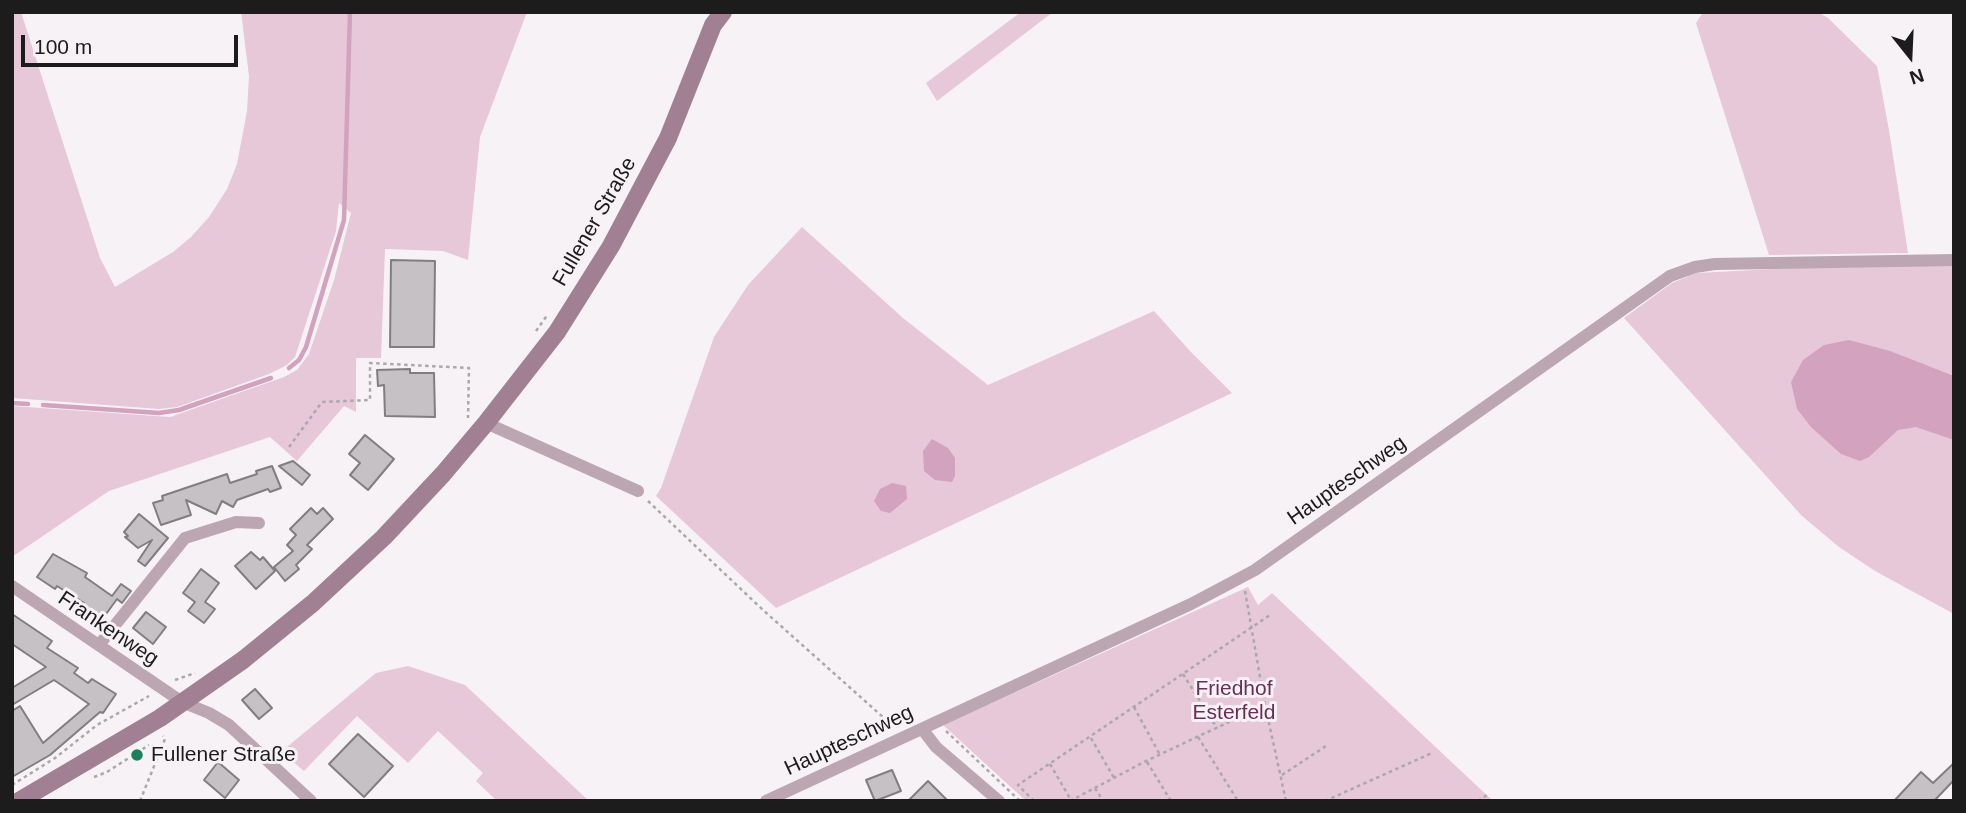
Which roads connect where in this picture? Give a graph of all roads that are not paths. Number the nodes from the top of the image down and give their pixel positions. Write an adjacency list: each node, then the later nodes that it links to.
1 (718, 19): 3 (main road, Fullener Straße)
2 (1954, 260): 9 (street, Haupteschweg)
3 (477, 419): 4 (street); 8 (main road, Fullener Straße)
4 (638, 491)
5 (259, 523): 7 (street)
6 (12, 586): 7 (street, Frankenweg)
7 (99, 645): 8 (street, Frankenweg)
8 (182, 702): 10 (main road, Fullener Straße); 11 (street, Frankenweg)
9 (923, 730): 12 (street, Haupteschweg); 13 (street)
10 (19, 801)
11 (311, 801)
12 (766, 801)
13 (999, 801)

